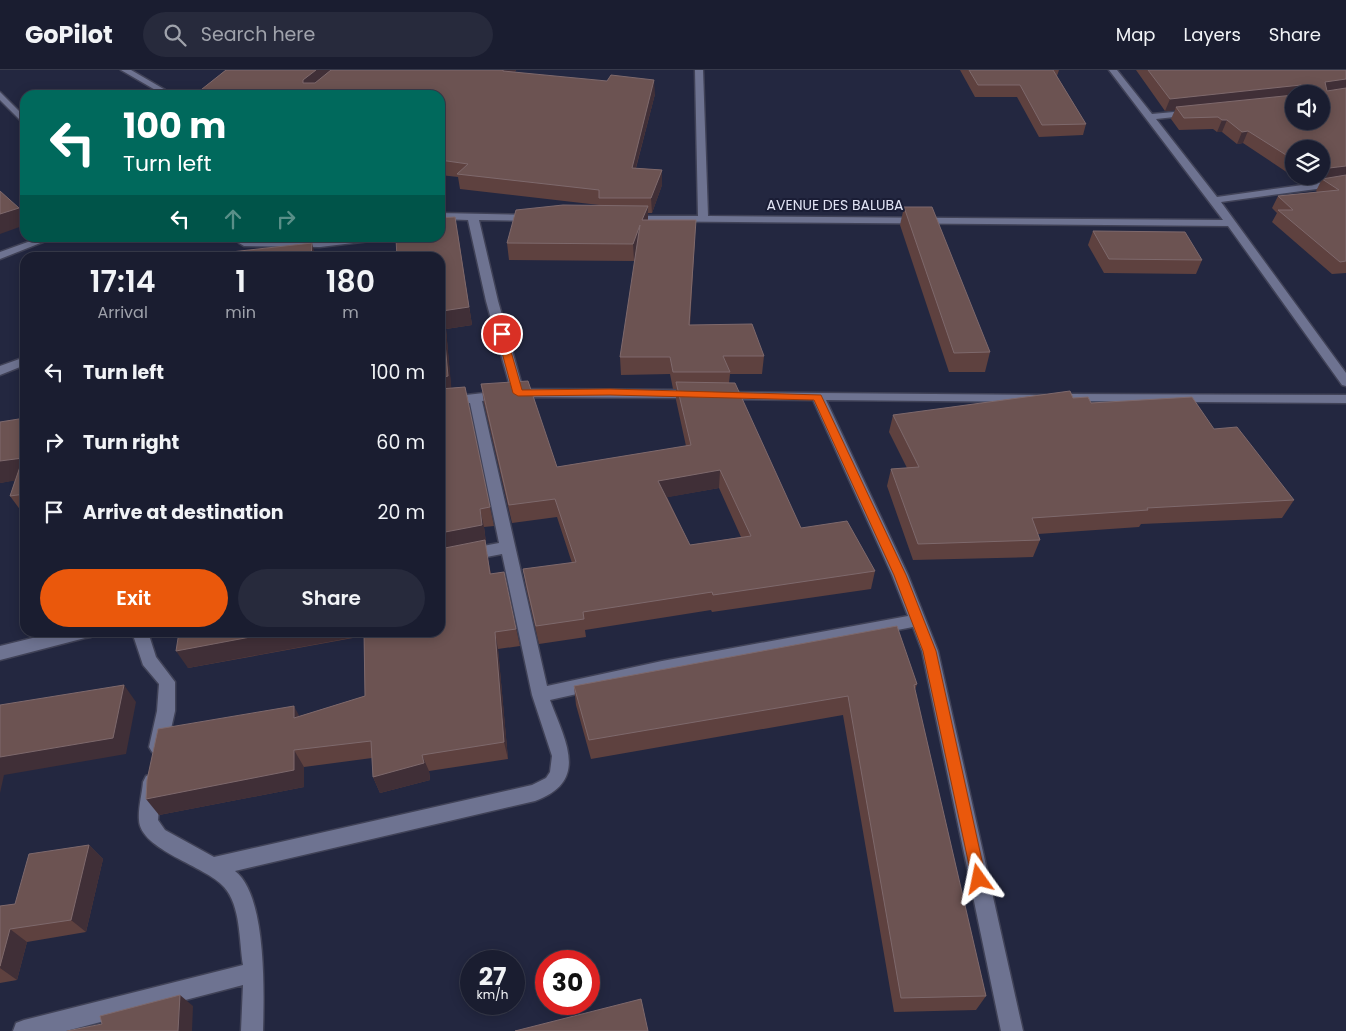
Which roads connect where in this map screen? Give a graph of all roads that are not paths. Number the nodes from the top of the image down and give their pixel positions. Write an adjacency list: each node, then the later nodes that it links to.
1 (125, 70): 4 (street)
2 (699, 70): 15 (street)
3 (1113, 70): 8 (street)
4 (161, 90)
5 (0, 95): 7 (street)
6 (1206, 111): 8 (street)
7 (20, 117)
8 (1148, 117): 10 (street)
9 (1346, 182): 10 (street)
10 (1214, 200): 16 (street)
11 (445, 216): 12 (street)
12 (473, 218): 13 (street); 24 (street)
13 (543, 218)
14 (613, 218): 15 (street, AVENUE DES BALUBA)
15 (702, 219): 16 (street, AVENUE DES BALUBA)
16 (1230, 223): 23 (street)
17 (37, 242): 20 (street)
18 (337, 242): 19 (street)
19 (243, 244)
20 (0, 256)
21 (20, 363): 22 (street)
22 (0, 371)
23 (1346, 382)
24 (518, 393): 25 (street); 26 (street)
25 (818, 397): 27 (street); 31 (street)
26 (475, 398): 28 (street); 29 (street)
27 (1346, 399)
28 (445, 401)
29 (508, 547): 30 (street); 35 (street)
30 (445, 559)
31 (918, 620): 35 (street); 40 (street)
32 (65, 637): 34 (street)
33 (142, 637): 36 (street)
34 (0, 653)
35 (540, 695): 36 (street)
36 (213, 867): 37 (street)
37 (254, 972): 38 (street); 39 (street)
38 (24, 1031)
39 (252, 1031)
40 (1012, 1031)

